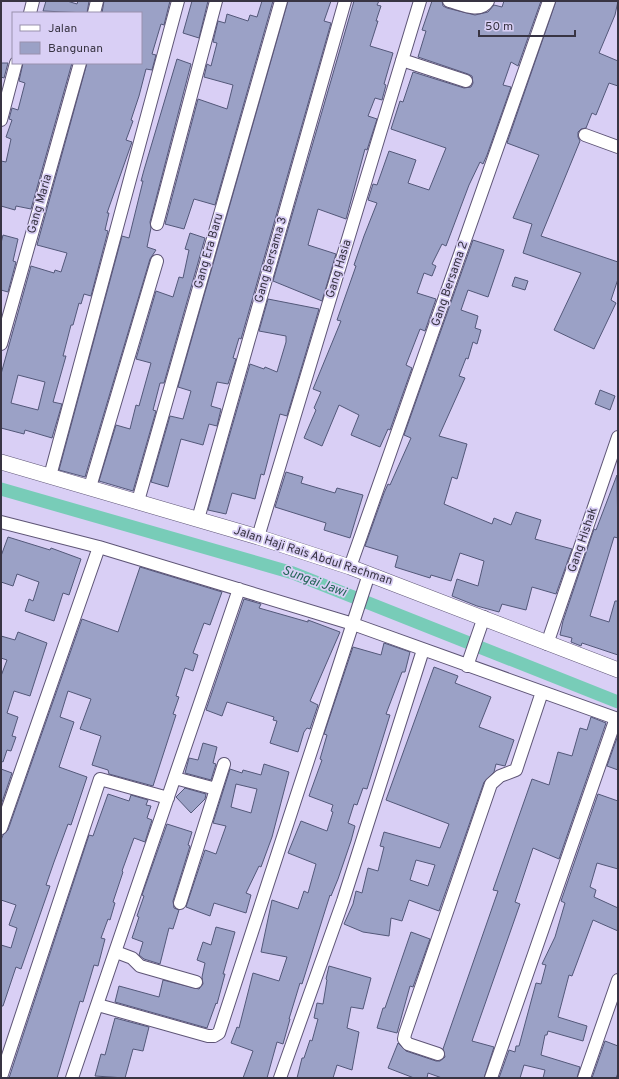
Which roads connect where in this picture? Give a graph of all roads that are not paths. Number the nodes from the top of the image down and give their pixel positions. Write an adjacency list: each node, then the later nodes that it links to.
1 (33, 1): 11 (street)
2 (97, 1): 12 (street)
3 (178, 1): 25 (street)
4 (216, 1): 20 (street)
5 (281, 1): 27 (street, Gang Era Baru)
6 (345, 1): 28 (street, Gang Bersama 3)
7 (420, 1): 13 (street, Gang Hasia)
8 (449, 1): 9 (street)
9 (488, 1)
10 (549, 1): 32 (street, Gang Bersama 2)
11 (30, 12)
12 (94, 12)
13 (402, 60): 16 (street); 30 (street, Gang Hasia)
14 (16, 64): 17 (street)
15 (80, 64): 22 (street, Gang Maria)
16 (466, 81)
17 (1, 120)
18 (585, 135): 19 (street)
19 (618, 147)
20 (157, 224)
21 (157, 261): 26 (street)
22 (1, 344)
23 (618, 437): 37 (street, Gang Hishak)
24 (1, 462): 25 (street, Jalan Haji Rais Abdul Rachman)
25 (50, 476): 26 (street, Jalan Haji Rais Abdul Rachman)
26 (90, 487): 27 (street, Jalan Haji Rais Abdul Rachman)
27 (138, 501): 28 (street, Jalan Haji Rais Abdul Rachman)
28 (198, 519): 30 (street, Jalan Haji Rais Abdul Rachman)
29 (2, 525): 31 (street)
30 (258, 537): 32 (street, Jalan Haji Rais Abdul Rachman)
31 (99, 547): 34 (street); 47 (street)
32 (350, 567): 33 (street, Jalan Haji Rais Abdul Rachman)
33 (368, 579): 35 (street, Jalan Haji Rais Abdul Rachman); 36 (street)
34 (239, 589): 36 (street); 44 (street)
35 (484, 617): 37 (street, Jalan Haji Rais Abdul Rachman); 39 (street)
36 (355, 619): 38 (street); 52 (street)
37 (548, 644): 40 (street, Jalan Haji Rais Abdul Rachman)
38 (423, 650): 39 (street); 56 (street)
39 (468, 663): 41 (street)
40 (618, 670)
41 (542, 692): 42 (street); 53 (street)
42 (617, 718): 57 (street)
43 (224, 764): 45 (street)
44 (175, 778): 45 (street); 46 (street)
45 (216, 789): 48 (street)
46 (168, 798): 49 (street); 54 (street)
47 (1, 828)
48 (180, 903)
49 (116, 952): 51 (street); 52 (street)
50 (618, 980): 58 (street)
51 (196, 982)
52 (98, 1005): 55 (street)
53 (438, 1054)
54 (1, 1077)
55 (72, 1078)
56 (280, 1078)
57 (492, 1078)
58 (584, 1078)

